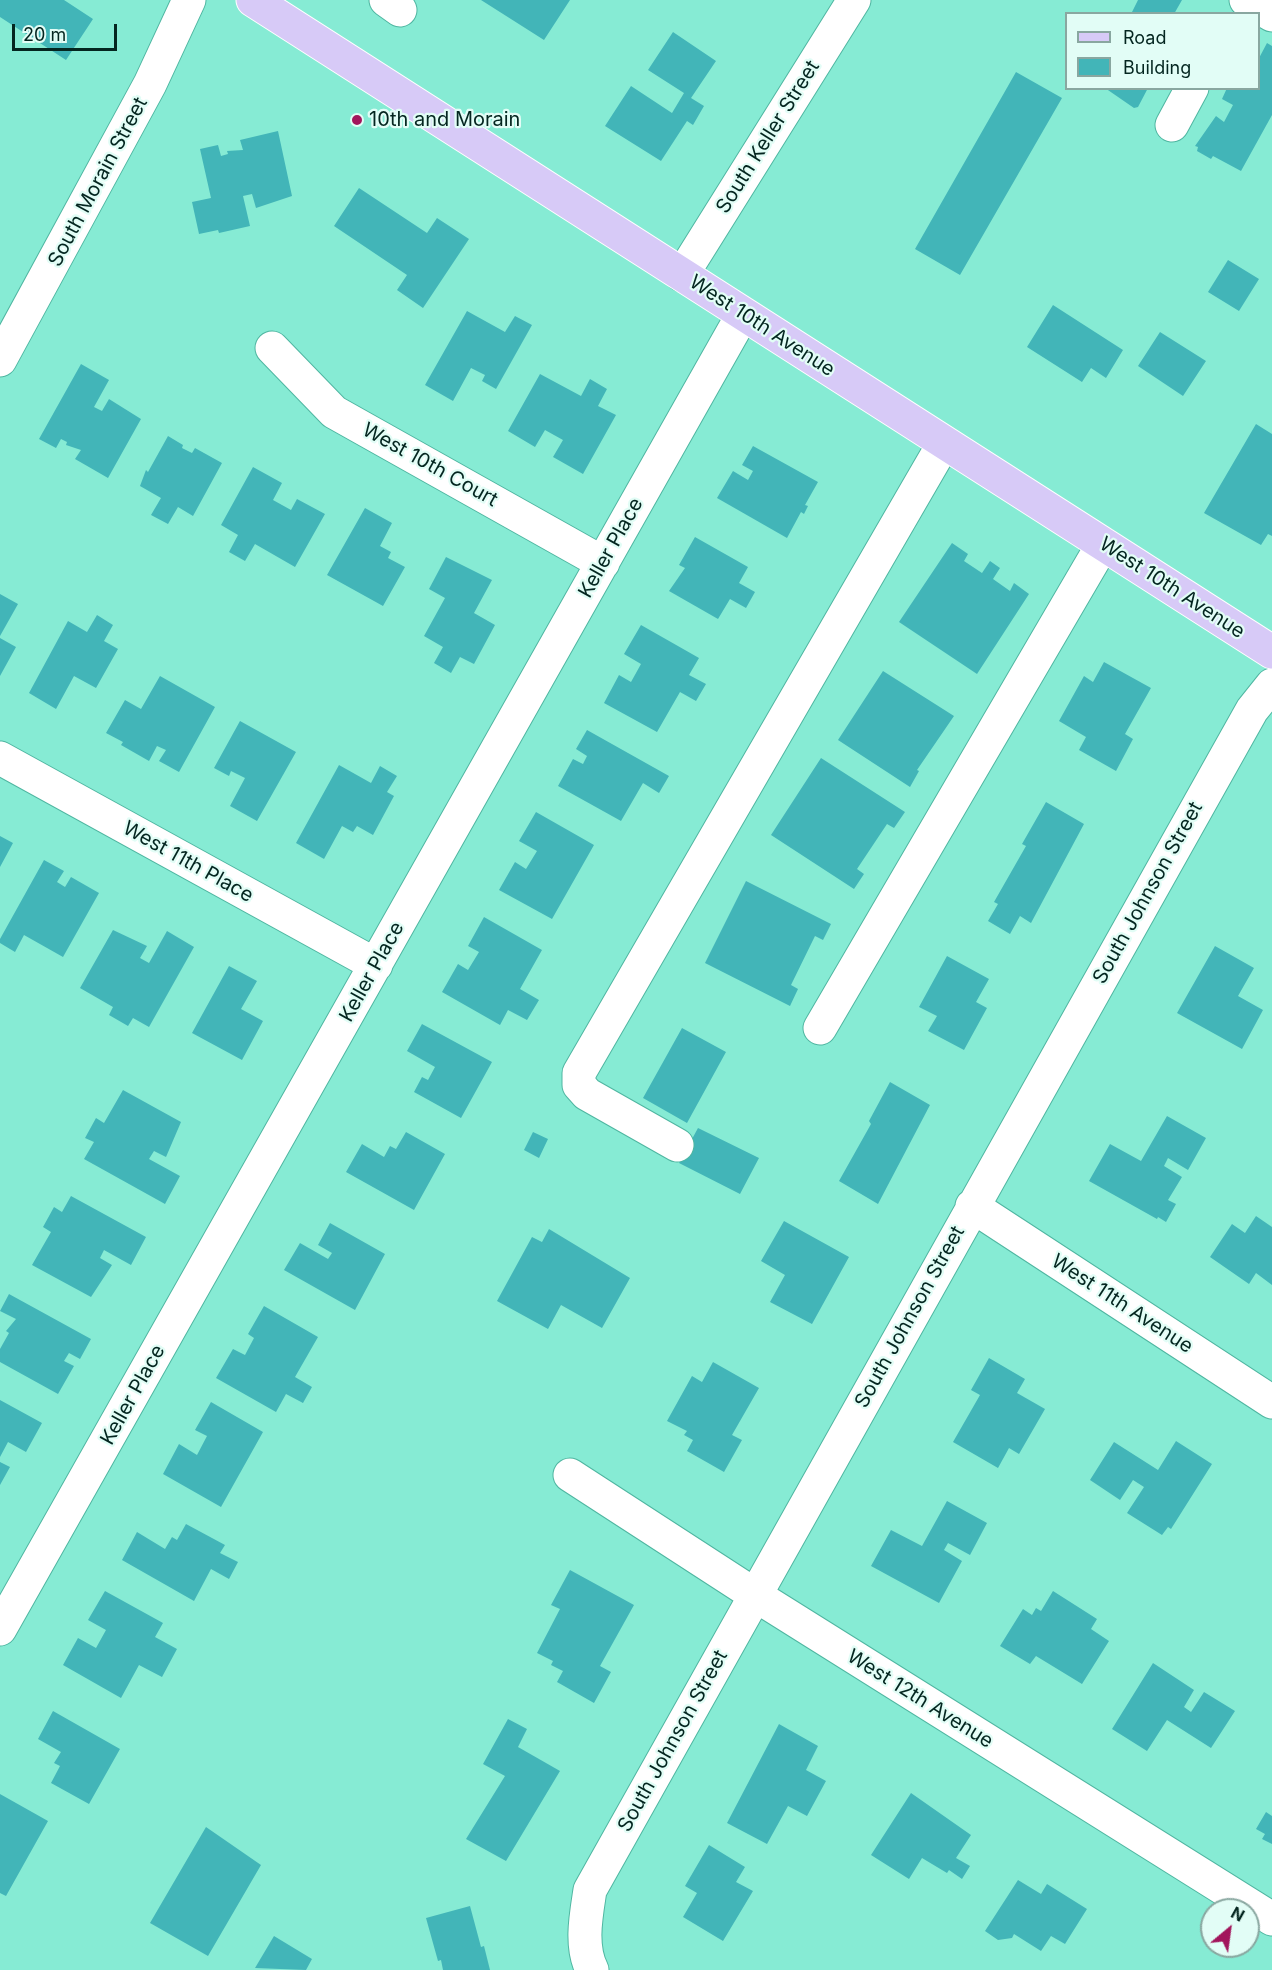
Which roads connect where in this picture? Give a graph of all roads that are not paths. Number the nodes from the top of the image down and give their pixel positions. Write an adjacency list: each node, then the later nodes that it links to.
1 (189, 0): 12 (street, South Morain Street)
2 (252, 0): 5 (main road, West 10th Avenue)
3 (854, 0): 9 (street, South Keller Street)
4 (1244, 0): 6 (street)
5 (286, 9): 9 (main road, West 10th Avenue)
6 (1272, 15)
7 (1191, 90): 8 (street)
8 (1172, 125)
9 (682, 275): 10 (main road, West 10th Avenue)
10 (743, 314): 13 (main road, West 10th Avenue); 15 (street, Keller Place)
11 (272, 348): 15 (street, West 10th Court)
12 (0, 360)
13 (944, 443): 14 (main road, West 10th Avenue); 21 (street)
14 (1103, 544): 16 (main road, West 10th Avenue); 20 (street)
15 (603, 563): 19 (street, Keller Place)
16 (1272, 652)
17 (1272, 685): 22 (street, South Johnson Street)
18 (0, 758): 19 (street, West 11th Place)
19 (376, 965): 26 (street, Keller Place)
20 (820, 1028)
21 (677, 1145)
22 (972, 1206): 23 (street, West 11th Avenue); 25 (street, South Johnson Street)
23 (1272, 1402)
24 (570, 1475): 25 (street, West 12th Avenue)
25 (755, 1595): 27 (street, West 12th Avenue); 28 (street, South Johnson Street)
26 (0, 1629)
27 (1272, 1919)
28 (590, 1966)

